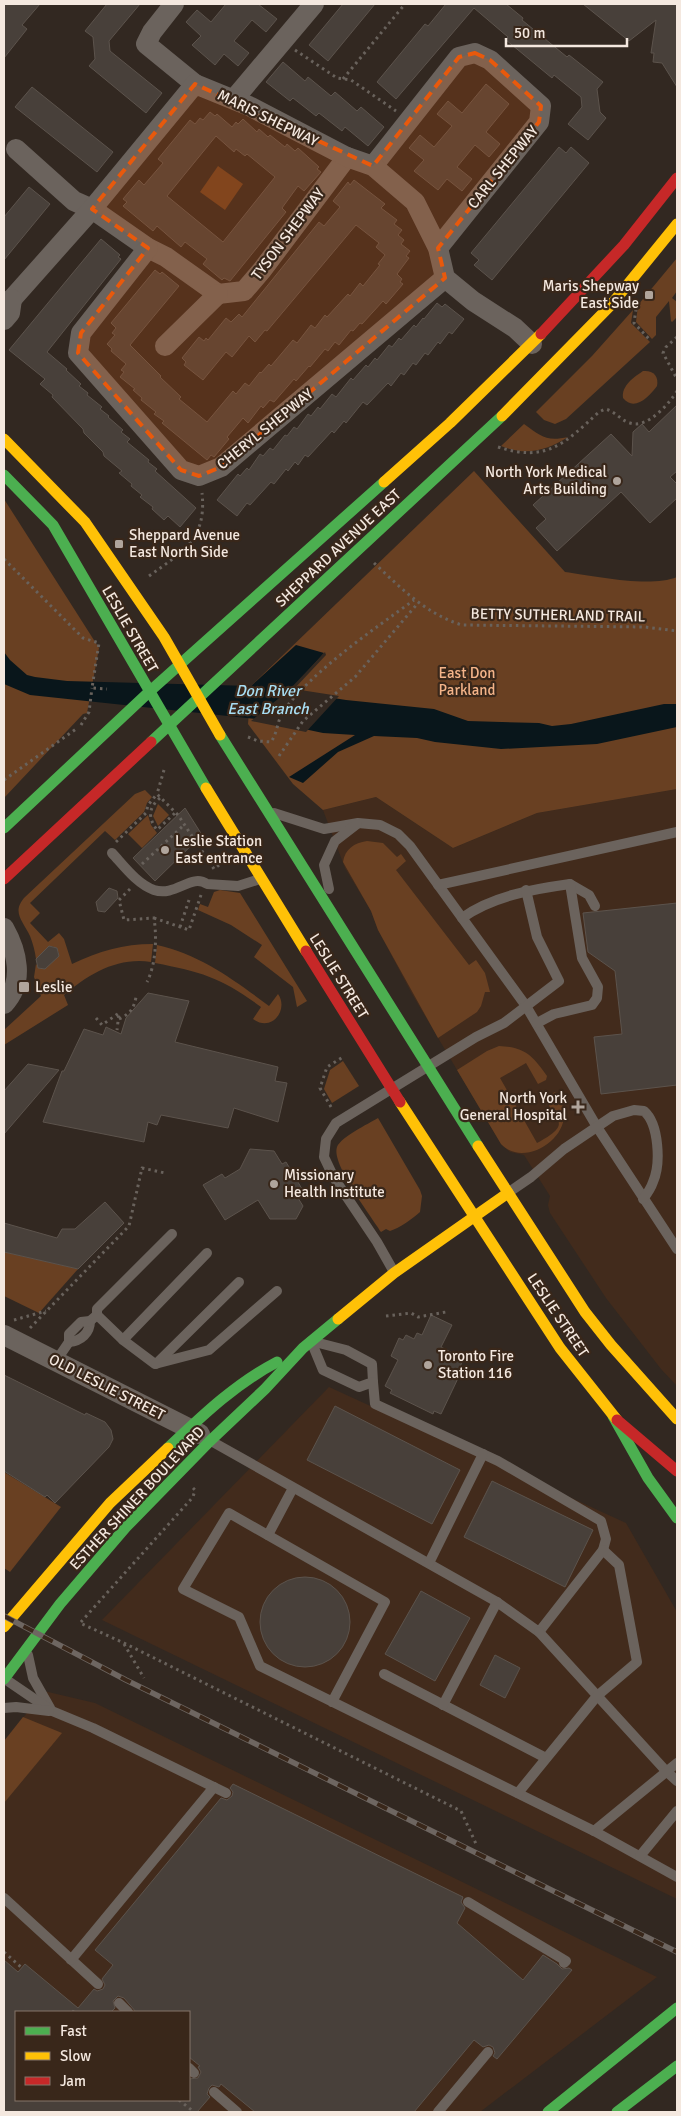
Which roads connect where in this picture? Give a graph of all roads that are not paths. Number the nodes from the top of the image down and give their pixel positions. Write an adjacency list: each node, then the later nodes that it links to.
1 (174, 4): 3 (street, MARIS SHEPWAY)
2 (314, 4): 4 (street)
3 (195, 84): 4 (street, MARIS SHEPWAY); 9 (street)
4 (234, 99): 6 (street, MARIS SHEPWAY)
5 (16, 149): 9 (street)
6 (347, 156): 7 (street, MARIS SHEPWAY); 14 (street, TYSON SHEPWAY)
7 (373, 166): 12 (street, MARIS SHEPWAY); 12 (street, CARL SHEPWAY)
8 (677, 178): 17 (main road, SHEPPARD AVENUE EAST)
9 (92, 209): 11 (street); 15 (street)
10 (677, 224): 23 (main road, SHEPPARD AVENUE EAST)
11 (148, 248): 13 (street, CHERYL SHEPWAY); 14 (street)
12 (438, 248): 13 (street, MARIS SHEPWAY)
13 (445, 278): 17 (street)
14 (218, 294): 18 (street)
15 (8, 301): 16 (street)
16 (4, 320)
17 (532, 344): 21 (main road, SHEPPARD AVENUE EAST)
18 (165, 346)
19 (4, 439): 21 (main road, LESLIE STREET)
20 (4, 475): 22 (main road, LESLIE STREET)
21 (180, 664): 22 (main road, SHEPPARD AVENUE EAST); 23 (main road, LESLIE STREET)
22 (149, 692): 24 (main road, LESLIE STREET); 27 (main road, SHEPPARD AVENUE EAST)
23 (198, 699): 24 (main road, SHEPPARD AVENUE EAST); 25 (main road, LESLIE STREET)
24 (169, 725): 30 (main road, SHEPPARD AVENUE EAST); 31 (main road, LESLIE STREET)
25 (266, 810): 26 (lane); 36 (main road, LESLIE STREET)
26 (358, 823): 32 (lane); 36 (lane)
27 (4, 828)
28 (677, 832): 32 (lane)
29 (112, 854): 31 (lane)
30 (4, 878)
31 (260, 879): 45 (main road, LESLIE STREET)
32 (438, 884): 37 (lane)
33 (570, 884): 34 (lane); 35 (lane); 41 (lane)
34 (526, 890): 37 (lane); 40 (lane)
35 (595, 906)
36 (334, 914): 43 (main road, LESLIE STREET)
37 (462, 918): 40 (lane)
38 (4, 928): 39 (street)
39 (4, 1004)
40 (526, 1006): 41 (lane); 49 (lane)
41 (537, 1024): 42 (lane)
42 (597, 1127): 43 (lane); 44 (lane); 44 (lane)
43 (508, 1193): 45 (main road, ESTHER SHINER BOULEVARD); 60 (main road, LESLIE STREET)
44 (643, 1199): 47 (lane)
45 (474, 1215): 49 (main road, ESTHER SHINER BOULEVARD); 59 (main road, LESLIE STREET)
46 (172, 1234): 52 (lane)
47 (677, 1249)
48 (207, 1253): 54 (lane)
49 (394, 1273): 55 (main road, ESTHER SHINER BOULEVARD)
50 (239, 1282): 57 (lane)
51 (277, 1291): 57 (lane)
52 (94, 1318): 54 (lane); 56 (lane)
53 (9, 1328): 56 (street, OLD LESLIE STREET)
54 (123, 1340): 57 (lane)
55 (307, 1344): 58 (lane); 58 (lane); 61 (main road, ESTHER SHINER BOULEVARD); 62 (main road, ESTHER SHINER BOULEVARD)
56 (56, 1361): 61 (street, OLD LESLIE STREET)
57 (155, 1364)
58 (373, 1382): 63 (lane)
59 (613, 1416): 64 (main road, LESLIE STREET); 66 (main road)
60 (677, 1419)
61 (188, 1428): 62 (street, OLD LESLIE STREET); 71 (main road, ESTHER SHINER BOULEVARD)
62 (210, 1440): 65 (lane); 73 (main road, ESTHER SHINER BOULEVARD)
63 (483, 1454): 68 (lane); 69 (lane)
64 (677, 1471)
65 (293, 1488): 67 (lane); 69 (lane)
66 (677, 1518)
67 (268, 1535): 77 (lane); 77 (lane)
68 (603, 1550): 72 (lane); 76 (lane)
69 (428, 1563): 70 (lane)
70 (497, 1602): 72 (lane); 78 (lane)
71 (4, 1627)
72 (538, 1632): 76 (lane)
73 (26, 1649): 75 (main road, ESTHER SHINER BOULEVARD); 80 (lane)
74 (384, 1674): 78 (lane)
75 (4, 1679): 80 (lane)
76 (597, 1696): 81 (lane); 83 (lane)
77 (332, 1702): 87 (lane)
78 (443, 1705): 81 (lane)
79 (4, 1708): 80 (lane)
80 (52, 1711): 85 (lane)
81 (546, 1758): 87 (lane)
82 (677, 1763): 83 (lane)
83 (666, 1771): 84 (lane); 89 (lane)
84 (677, 1781)
85 (214, 1787): 86 (lane); 94 (lane)
86 (226, 1792)
87 (518, 1793): 89 (lane)
88 (677, 1811): 90 (lane)
89 (594, 1831): 90 (lane)
90 (640, 1856): 91 (lane)
91 (677, 1877)
92 (4, 1898): 94 (lane)
93 (468, 1902): 95 (lane)
94 (71, 1960): 96 (lane)
95 (564, 1964)
96 (98, 1984)
97 (118, 2004): 99 (lane)
98 (677, 2008): 105 (main road)
99 (127, 2011)
100 (488, 2052): 104 (lane)
101 (677, 2066): 106 (main road)
102 (214, 2092): 103 (lane)
103 (237, 2112)
104 (438, 2112)
105 (548, 2112)
106 (617, 2112)

